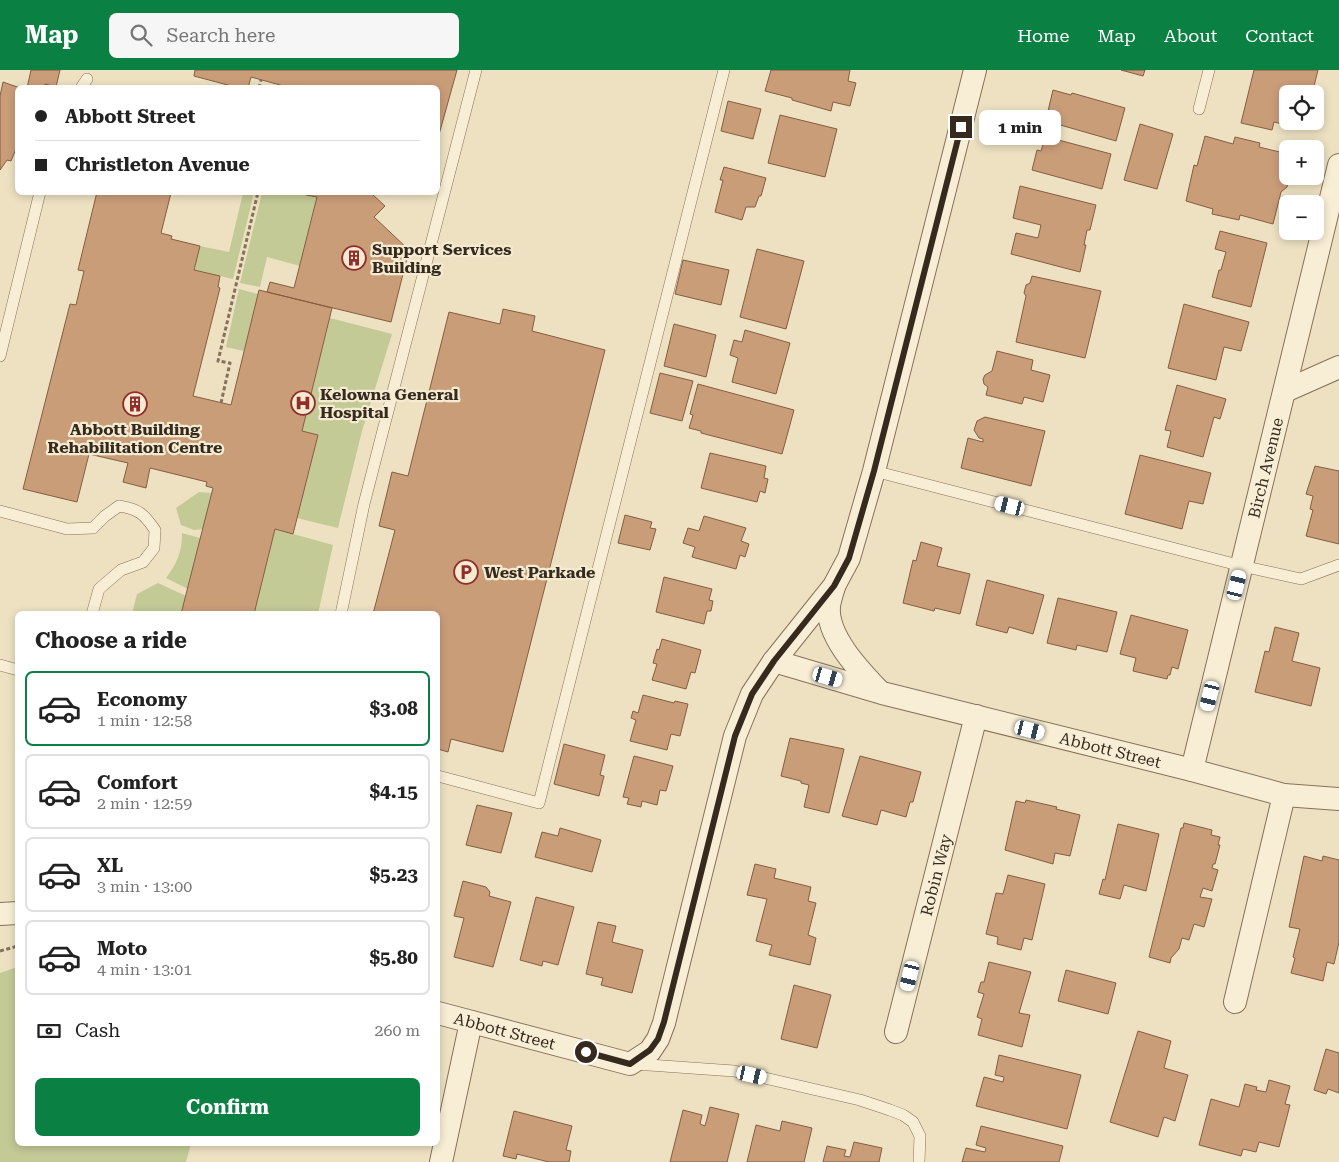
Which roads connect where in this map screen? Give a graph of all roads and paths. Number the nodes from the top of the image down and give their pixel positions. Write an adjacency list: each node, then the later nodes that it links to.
1 (476, 70): 21 (lane)
2 (724, 70): 28 (lane)
3 (975, 70): 15 (street)
4 (1209, 70): 7 (lane)
5 (261, 80): 6 (path)
6 (260, 85)
7 (1199, 109)
8 (1339, 164): 13 (street, Birch Avenue)
9 (39, 195): 11 (lane)
10 (257, 195): 14 (path)
11 (0, 356)
12 (1339, 367): 13 (street)
13 (1285, 391): 18 (street, Birch Avenue)
14 (221, 403)
15 (874, 471): 18 (lane); 19 (street)
16 (0, 511): 20 (lane)
17 (1339, 565): 18 (lane)
18 (1242, 566): 27 (street, Birch Avenue)
19 (834, 586): 22 (street); 25 (street)
20 (93, 611)
21 (342, 611)
22 (774, 661): 25 (street, Abbott Street); 39 (street)
23 (0, 665): 24 (lane)
24 (15, 669)
25 (882, 693): 26 (street, Abbott Street)
26 (976, 716): 27 (street, Abbott Street); 38 (street, Robin Way)
27 (1192, 770): 29 (street, Abbott Street)
28 (440, 777)
29 (1284, 796): 30 (street, Abbott Street); 35 (street)
30 (1339, 799)
31 (0, 914): 32 (street)
32 (15, 914)
33 (15, 947): 34 (path)
34 (0, 951)
35 (1235, 1002)
36 (440, 1014): 37 (street, Abbott Street)
37 (471, 1022): 39 (street, Abbott Street); 40 (street)
38 (896, 1032)
39 (630, 1064): 41 (lane)
40 (441, 1162)
41 (919, 1162)

